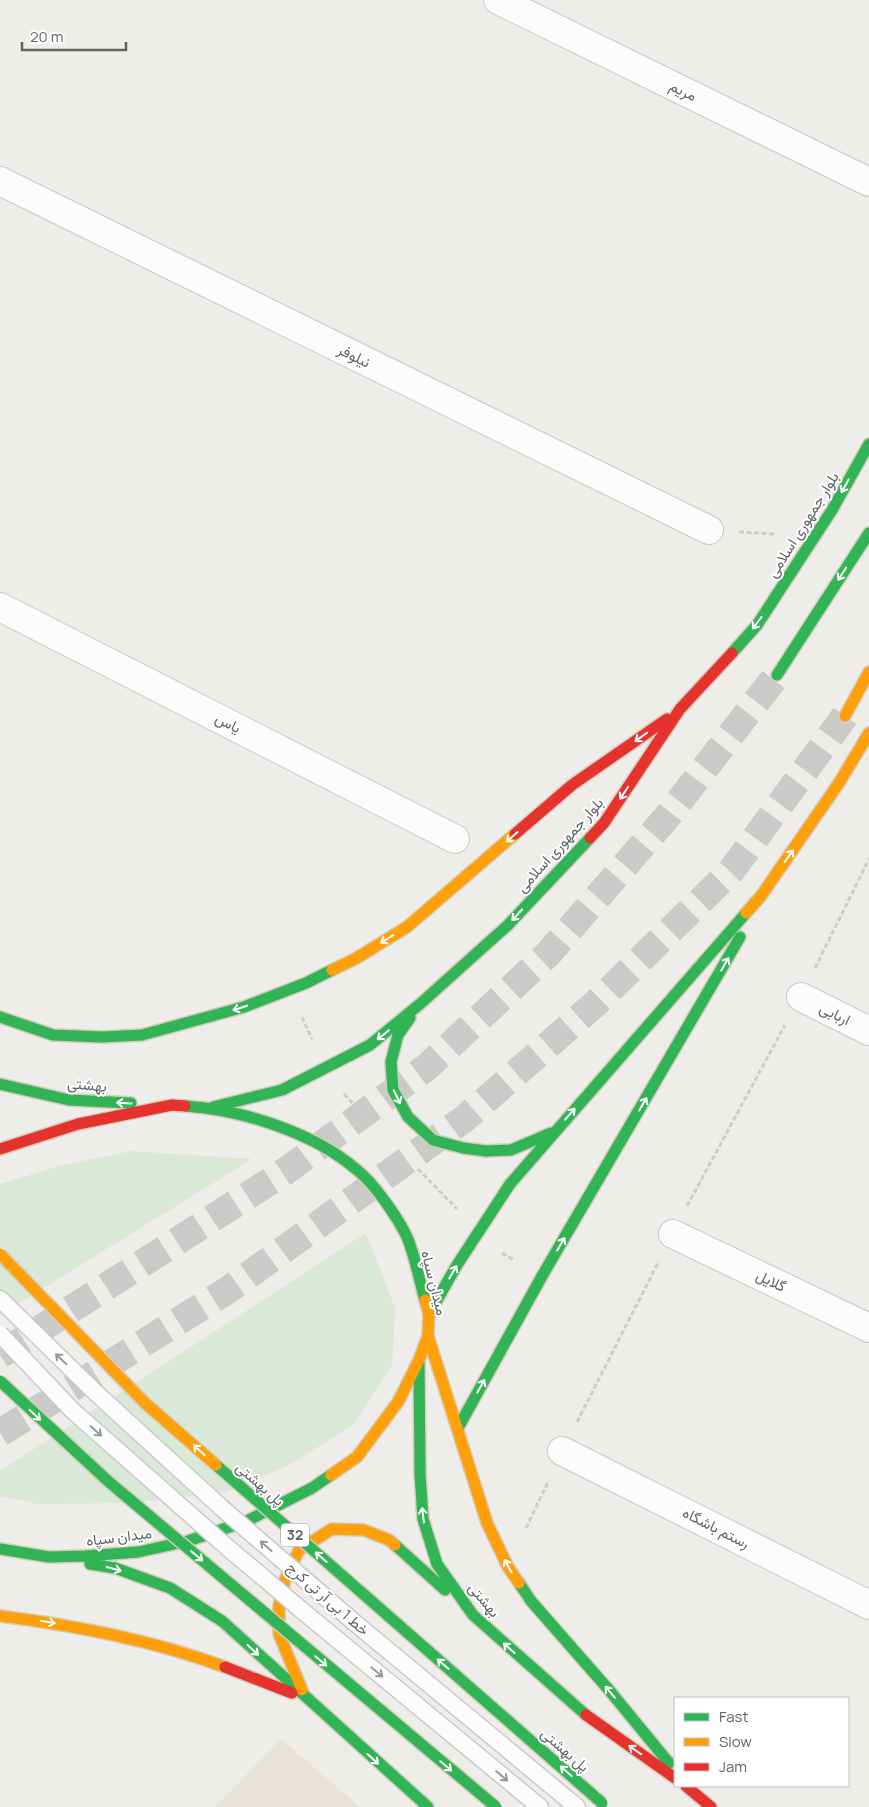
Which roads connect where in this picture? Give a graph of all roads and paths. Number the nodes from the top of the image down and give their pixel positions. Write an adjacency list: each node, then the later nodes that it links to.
1 (498, 0): 3 (street, مریم)
2 (0, 181): 5 (street, نیلوفر)
3 (869, 182)
4 (869, 444): 10 (main road, بلوار جمهوری اسلامی, one-way to 10)
5 (709, 530)
6 (869, 533): 9 (main road, one-way to 9)
7 (0, 606): 13 (street, یاس)
8 (869, 672): 11 (main road)
9 (777, 675)
10 (680, 709): 17 (main road, بلوار جمهوری اسلامی, one-way to 17); 19 (main road, one-way to 19)
11 (845, 716)
12 (869, 734): 15 (main road, one-way to 12)
13 (455, 839)
14 (869, 859): 16 (path)
15 (761, 896): 25 (main road, one-way to 15); 38 (main road, one-way to 15)
16 (801, 997): 20 (street, اربابی); 27 (path)
17 (420, 1004): 24 (main road, بلوار جمهوری اسلامی, one-way to 24); 25 (main road, one-way to 25)
18 (300, 1013): 21 (path)
19 (0, 1017)
20 (869, 1031)
21 (314, 1044)
22 (0, 1084): 23 (main road, بهشتى, one-way to 22)
23 (172, 1106): 24 (main road, میدان سپاه); 26 (main road, میدان سپاه)
24 (212, 1108): 32 (main road, میدان سپاه)
25 (556, 1130): 32 (main road, one-way to 25)
26 (0, 1149)
27 (672, 1234): 33 (street, گلایل); 39 (path)
28 (498, 1251): 30 (path)
29 (0, 1254): 50 (main road, پل بهشتی / 32, one-way to 29, bridge)
30 (514, 1261)
31 (0, 1299): 54 (lane, خط 1 بی آر تی کرج, one-way to 31, bridge)
32 (429, 1314): 35 (main road, میدان سپاه)
33 (869, 1328)
34 (0, 1334): 53 (lane, خط 1 بی آر تی کرج, one-way to 53, bridge)
35 (428, 1336): 36 (main road, میدان سپاه); 38 (main road)
36 (419, 1360): 41 (main road, میدان سپاه); 44 (main road, بهشتى, one-way to 36)
37 (0, 1381): 52 (main road, one-way to 52, bridge)
38 (458, 1428): 42 (main road)
39 (562, 1451): 42 (path); 43 (street, رستم باشگاه)
40 (3, 1551): 41 (main road, میدان سپاه)
41 (49, 1557): 46 (main road, one-way to 46)
42 (508, 1567): 47 (main road, one-way to 42)
43 (869, 1605)
44 (473, 1615): 46 (main road); 48 (main road, بهشتى, one-way to 44)
45 (0, 1616): 46 (main road, one-way to 46)
46 (306, 1698): 51 (main road, one-way to 51)
47 (674, 1769)
48 (674, 1777)
49 (689, 1787): 55 (main road)
50 (605, 1805)
51 (428, 1807)
52 (496, 1807)
53 (540, 1807)
54 (578, 1807)
55 (712, 1807)

